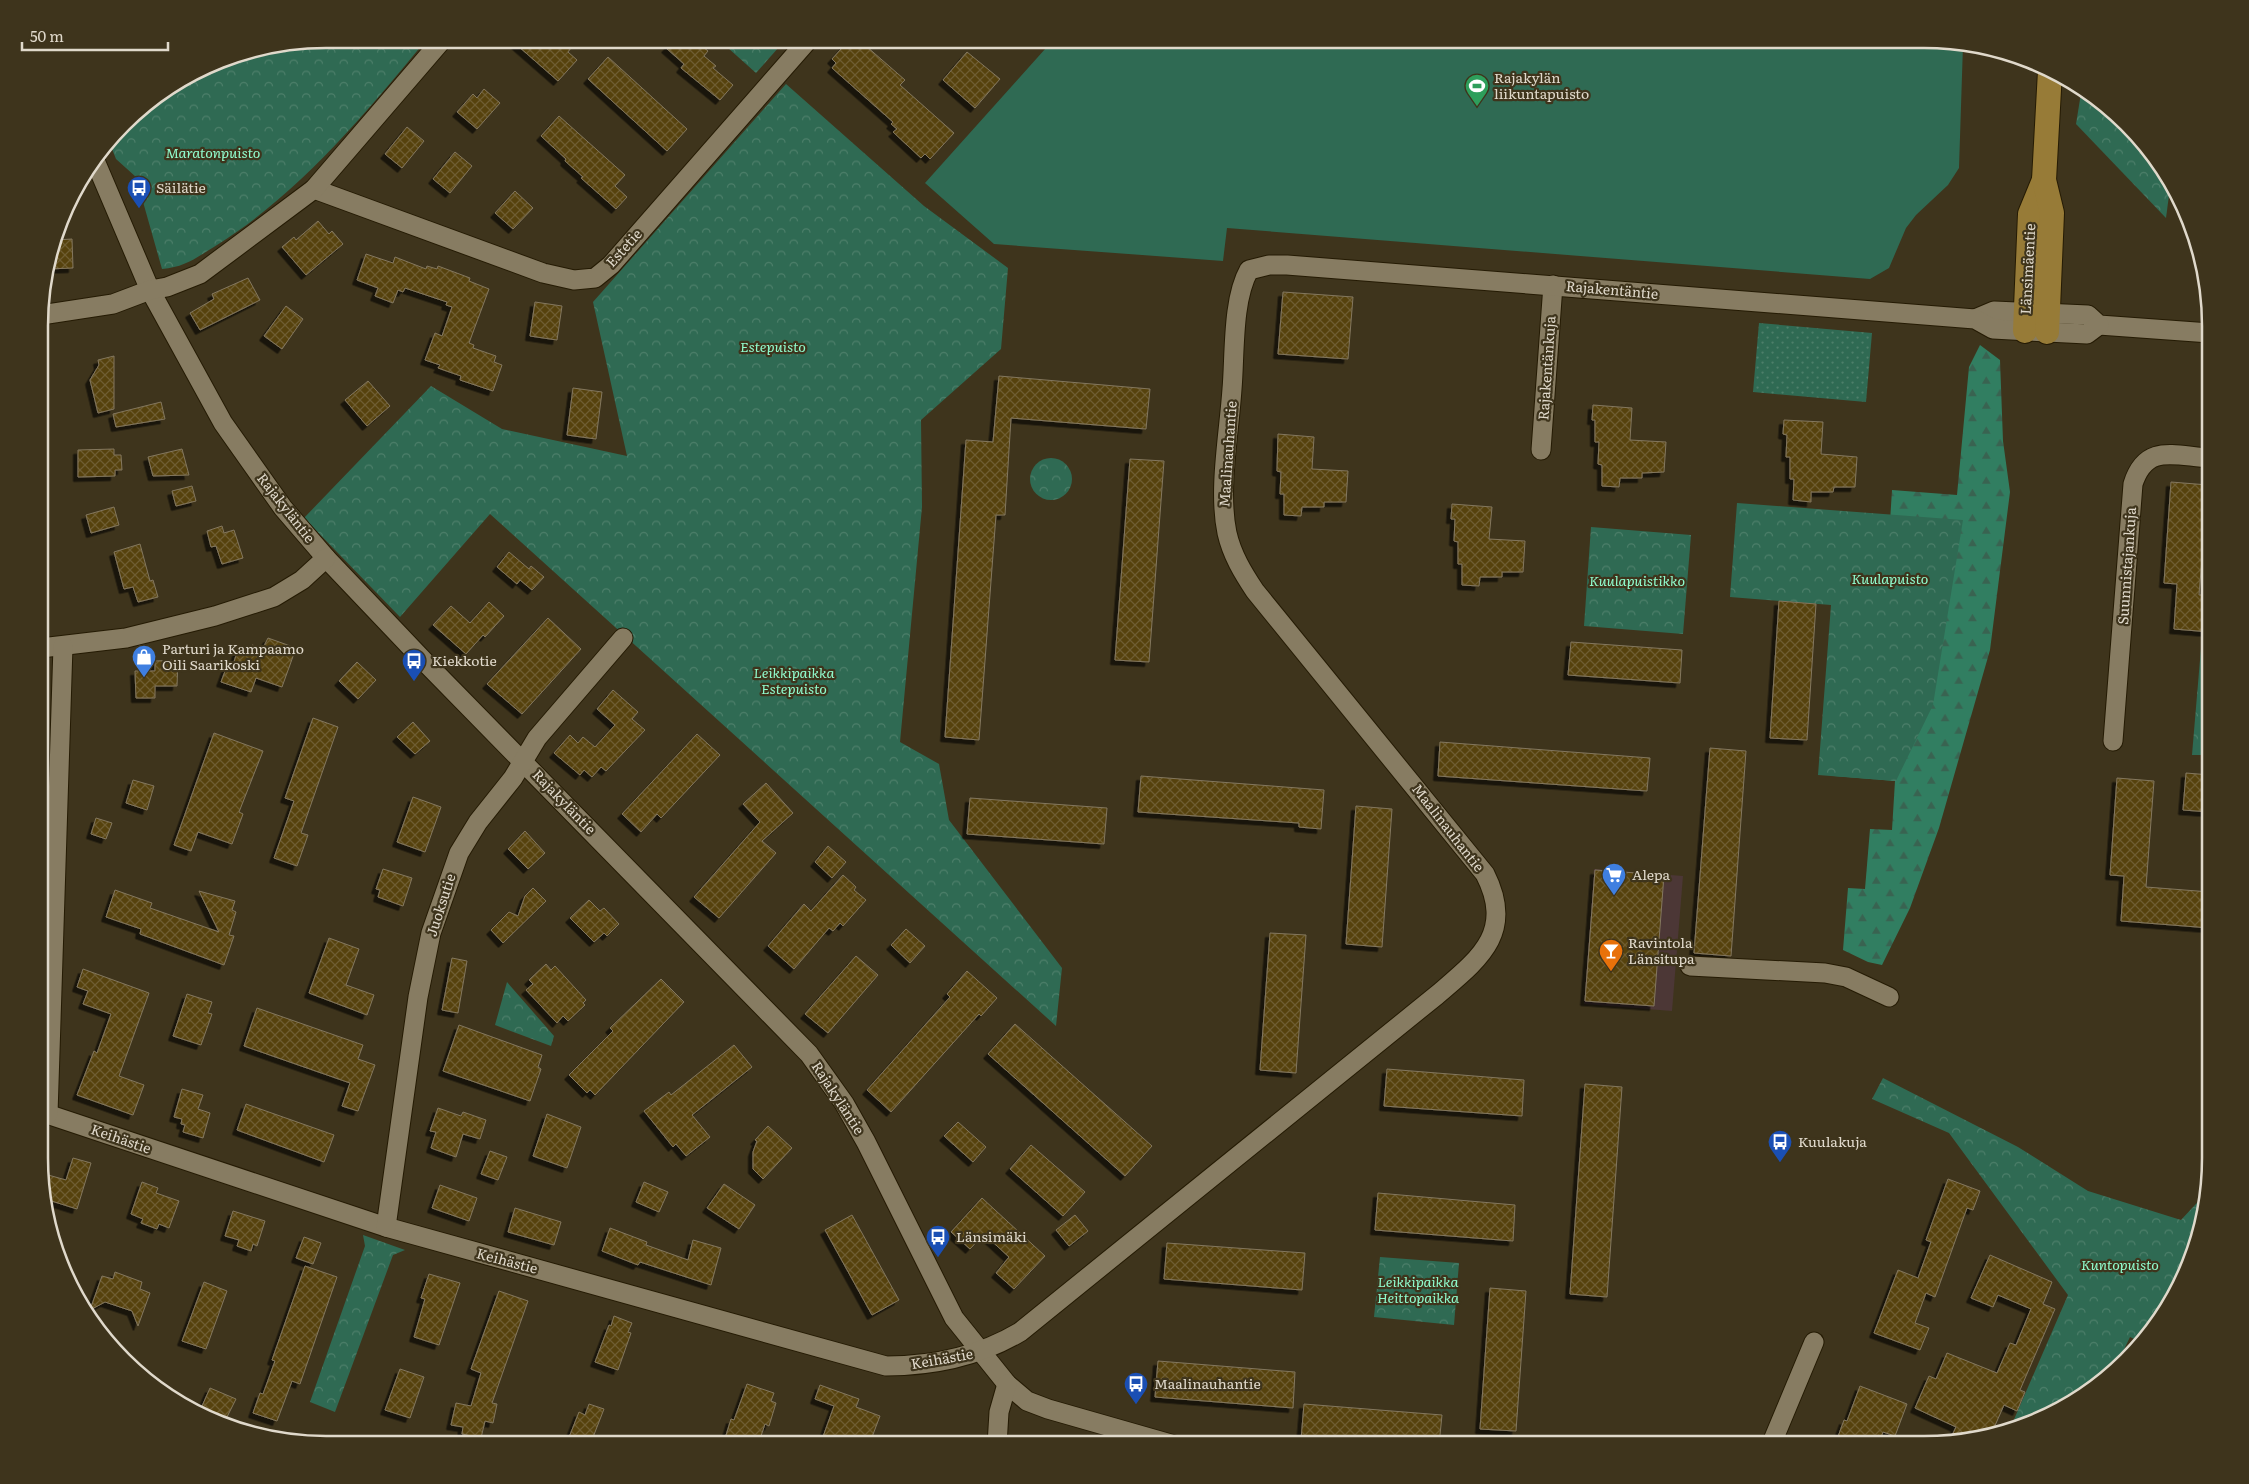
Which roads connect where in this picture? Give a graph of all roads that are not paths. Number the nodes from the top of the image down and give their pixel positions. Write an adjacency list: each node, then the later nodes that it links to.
1 (435, 48): 5 (street)
2 (800, 48): 5 (street, Estetie)
3 (2050, 77): 10 (main road, Länsimäentie)
4 (97, 166): 8 (street, Rajakyläntie)
5 (314, 189): 8 (street)
6 (1249, 270): 7 (street, Rajakentäntie); 26 (street, Maalinauhantie)
7 (1553, 285): 10 (street, Rajakentäntie); 12 (street, Rajakentänkuja)
8 (150, 290): 9 (street); 14 (street, Rajakyläntie)
9 (48, 314)
10 (2036, 322): 11 (street, Rajakentäntie)
11 (2202, 332)
12 (1541, 450)
13 (2202, 458): 18 (street, Suunnistajankuja)
14 (326, 558): 16 (street); 19 (street, Rajakyläntie)
15 (623, 638): 19 (street, Juoksutie)
16 (63, 646): 17 (street); 22 (street)
17 (47, 647)
18 (2113, 741)
19 (524, 761): 24 (street, Juoksutie); 26 (street, Rajakyläntie)
20 (1690, 966): 21 (street)
21 (1889, 997)
22 (47, 1039)
23 (47, 1114): 24 (street, Keihästie)
24 (386, 1227): 26 (street, Keihästie)
25 (1814, 1342): 30 (street)
26 (980, 1352): 27 (street, Rajakyläntie)
27 (1007, 1384): 28 (street); 29 (street)
28 (998, 1436)
29 (1142, 1436)
30 (1775, 1436)

